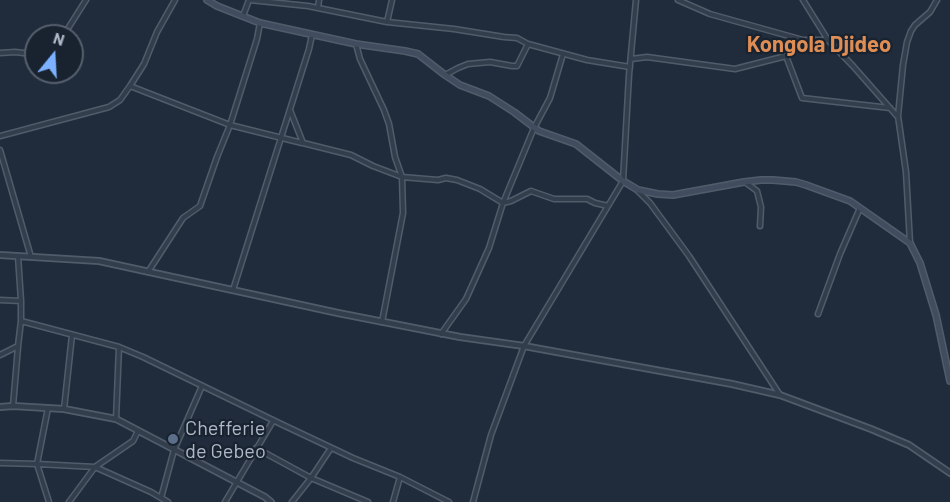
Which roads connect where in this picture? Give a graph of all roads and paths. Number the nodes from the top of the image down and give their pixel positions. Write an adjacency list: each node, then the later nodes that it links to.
1 (86, 0): 15 (street)
2 (175, 0): 26 (street)
3 (207, 0): 12 (main road)
4 (250, 0): 11 (street); 12 (street)
5 (319, 0): 11 (street)
6 (392, 0): 13 (street)
7 (636, 0): 23 (street)
8 (678, 0): 17 (street)
9 (802, 0): 17 (street)
10 (937, 0): 29 (street)
11 (318, 8): 13 (street)
12 (243, 17): 14 (main road)
13 (387, 22): 19 (street)
14 (260, 23): 16 (main road); 30 (street)
15 (71, 24)
16 (312, 35): 18 (main road); 28 (street)
17 (828, 40): 27 (street)
18 (356, 44): 25 (main road); 36 (street)
19 (528, 44): 22 (street); 25 (street)
20 (0, 53): 21 (street)
21 (24, 53)
22 (563, 54): 24 (street); 31 (street)
23 (631, 59): 24 (street); 27 (street)
24 (630, 67): 37 (street)
25 (445, 75): 31 (main road)
26 (130, 86): 30 (street); 32 (street)
27 (890, 108): 29 (street)
28 (290, 110): 33 (street); 34 (street)
29 (898, 116): 44 (street)
30 (230, 125): 33 (street); 48 (street)
31 (534, 128): 37 (main road); 40 (street)
32 (0, 136)
33 (281, 138): 34 (street); 49 (street)
34 (303, 143): 36 (street)
35 (0, 150): 47 (street)
36 (402, 177): 40 (street); 54 (street)
37 (623, 181): 39 (main road); 41 (street)
38 (744, 182): 39 (main road); 42 (main road); 43 (street)
39 (638, 190): 63 (street)
40 (503, 203): 41 (street); 55 (street)
41 (608, 206): 58 (street)
42 (860, 208): 44 (main road); 52 (street)
43 (760, 226)
44 (910, 243): 61 (main road)
45 (0, 255): 46 (street)
46 (18, 256): 47 (street); 51 (street)
47 (31, 257): 48 (street)
48 (148, 272): 49 (street)
49 (233, 291): 54 (street)
50 (0, 300): 51 (street)
51 (21, 301): 53 (street)
52 (818, 314)
53 (21, 321): 56 (street); 57 (street)
54 (382, 322): 55 (street)
55 (441, 334): 58 (street)
56 (72, 335): 59 (street); 67 (street)
57 (18, 346): 60 (street); 64 (street)
58 (524, 346): 63 (street); 93 (street)
59 (119, 347): 62 (street); 68 (street)
60 (0, 355)
61 (950, 381)
62 (202, 386): 69 (street); 73 (street)
63 (780, 395): 77 (street)
64 (13, 406): 65 (street); 66 (street)
65 (0, 407)
66 (48, 408): 67 (street); 75 (street)
67 (64, 409): 68 (street)
68 (116, 419): 70 (street)
69 (273, 421): 71 (street); 72 (street)
70 (138, 431): 73 (street); 76 (street)
71 (256, 448): 78 (street); 80 (street)
72 (331, 448): 78 (street); 79 (street)
73 (174, 450): 80 (street); 81 (street)
74 (0, 463): 75 (street)
75 (37, 464): 76 (street); 83 (street)
76 (94, 467): 81 (street); 84 (street)
77 (950, 472)
78 (311, 477): 82 (street); 88 (street)
79 (400, 477): 91 (street); 92 (street)
80 (236, 482): 86 (street); 87 (street)
81 (161, 498): 85 (street)
82 (357, 498): 89 (street); 90 (street)
83 (49, 502)
84 (69, 502)
85 (168, 502)
86 (225, 502)
87 (271, 502)
88 (292, 502)
89 (353, 502)
90 (368, 502)
91 (393, 502)
92 (449, 502)
93 (473, 502)

